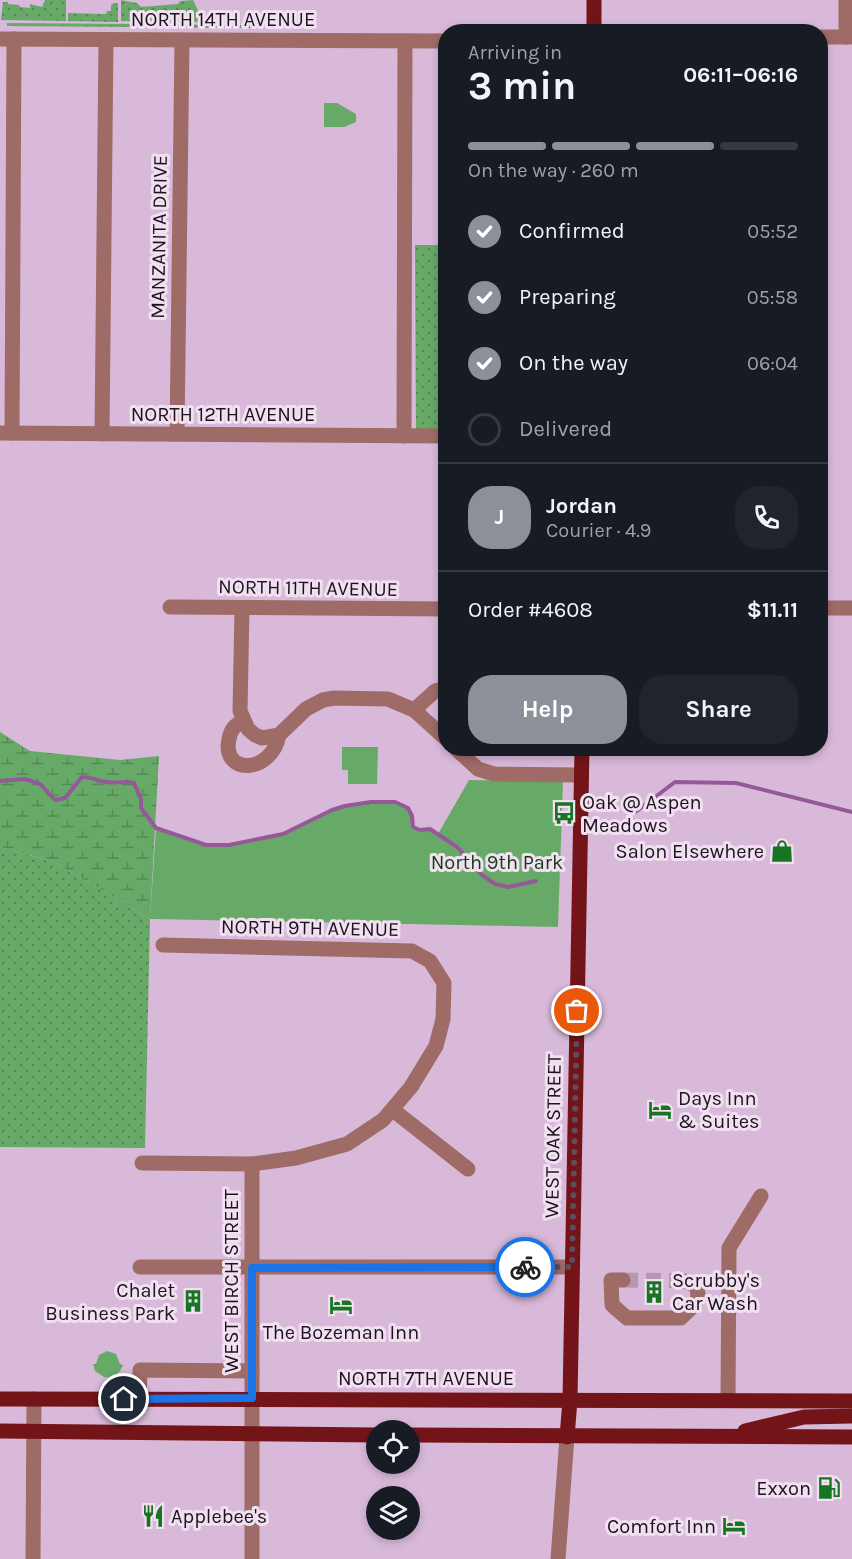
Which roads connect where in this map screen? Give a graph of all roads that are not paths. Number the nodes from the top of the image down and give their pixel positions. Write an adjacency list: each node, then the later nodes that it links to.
1 (594, 0): 3 (main road)
2 (846, 0): 5 (street)
3 (594, 24)
4 (828, 37): 5 (street)
5 (849, 37)
6 (7, 39): 7 (street, NORTH 14TH AVENUE); 11 (street)
7 (106, 39): 8 (street, NORTH 14TH AVENUE); 14 (street)
8 (182, 41): 9 (street, NORTH 14TH AVENUE); 15 (street, MANZANITA DRIVE)
9 (405, 41): 10 (street, NORTH 14TH AVENUE); 16 (street)
10 (438, 41)
11 (6, 241): 12 (street)
12 (6, 343): 13 (street)
13 (6, 433): 14 (street, NORTH 12TH AVENUE)
14 (102, 434): 15 (street, NORTH 12TH AVENUE)
15 (177, 434): 16 (street, NORTH 12TH AVENUE)
16 (404, 436): 17 (street, NORTH 12TH AVENUE)
17 (438, 436)
18 (170, 607): 21 (street, NORTH 11TH AVENUE)
19 (828, 608): 20 (street)
20 (852, 608)
21 (242, 609): 22 (street, NORTH 11TH AVENUE); 25 (street)
22 (438, 609)
23 (438, 690): 24 (street)
24 (414, 710): 26 (street); 27 (street)
25 (243, 721): 27 (street); 27 (street)
26 (438, 732)
27 (279, 735)
28 (464, 756): 30 (street)
29 (582, 756): 30 (main road, WEST OAK STREET)
30 (581, 775): 38 (main road, WEST OAK STREET)
31 (163, 945): 32 (street, NORTH 9TH AVENUE)
32 (393, 1110): 34 (street, NORTH 9TH AVENUE); 35 (street)
33 (142, 1163): 34 (street, NORTH 9TH AVENUE)
34 (252, 1164): 39 (street, WEST BIRCH STREET)
35 (468, 1169)
36 (761, 1196): 48 (street)
37 (140, 1267): 39 (street)
38 (572, 1267): 39 (street); 47 (main road, WEST OAK STREET)
39 (252, 1268): 42 (street, WEST BIRCH STREET)
40 (623, 1280): 41 (street)
41 (685, 1281)
42 (252, 1371): 43 (street, WEST BIRCH STREET); 46 (street)
43 (252, 1398): 46 (main road, NORTH 7TH AVENUE); 47 (main road, NORTH 7TH AVENUE); 53 (street, WEST BIRCH STREET)
44 (0, 1399): 45 (main road, NORTH 7TH AVENUE)
45 (34, 1399): 46 (main road, NORTH 7TH AVENUE); 51 (street)
46 (139, 1399)
47 (570, 1400): 48 (main road, NORTH 7TH AVENUE); 56 (main road, WEST OAK STREET)
48 (728, 1400): 49 (main road, NORTH 7TH AVENUE)
49 (852, 1401)
50 (852, 1416): 57 (main road)
51 (33, 1430): 52 (main road); 53 (main road); 59 (street)
52 (0, 1431)
53 (252, 1434): 54 (main road); 60 (street, WEST BIRCH STREET)
54 (366, 1435)
55 (420, 1435): 56 (main road)
56 (567, 1437): 57 (main road); 61 (street, WEST OAK STREET)
57 (722, 1437): 58 (main road)
58 (852, 1437)
59 (33, 1559)
60 (252, 1559)
61 (558, 1559)

